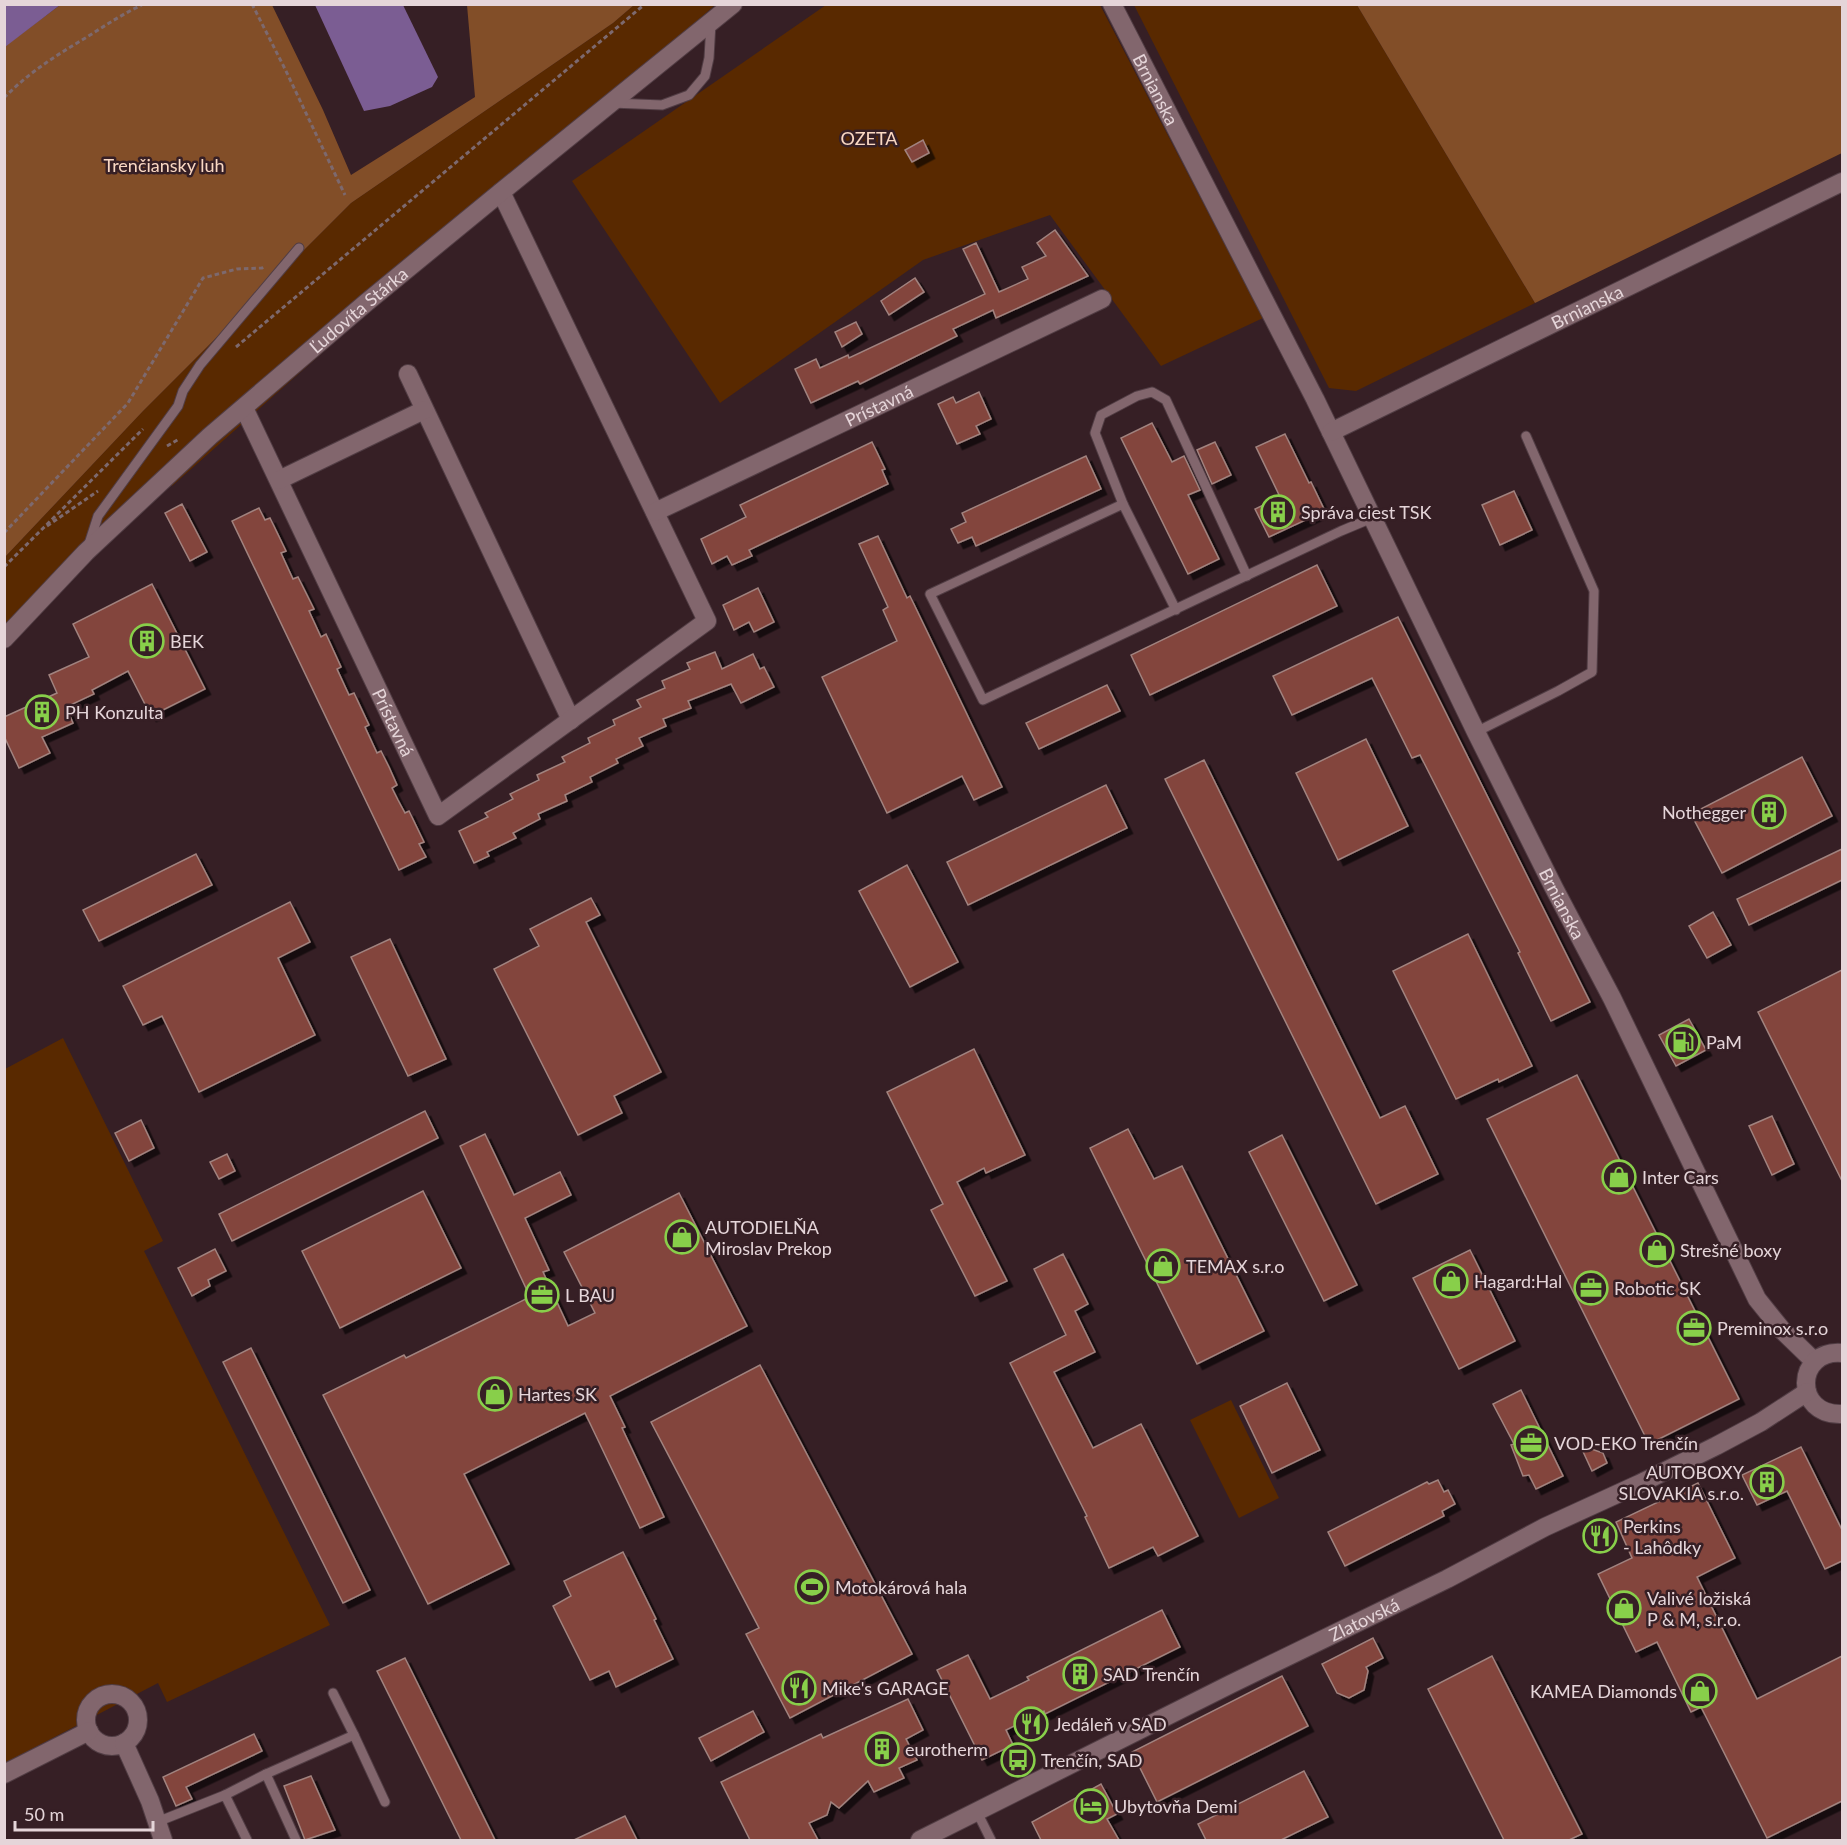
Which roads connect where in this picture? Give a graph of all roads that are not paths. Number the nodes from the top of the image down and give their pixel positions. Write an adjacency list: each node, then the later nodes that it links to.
1 (734, 4): 3 (street, Ľudovíta Stárka)
2 (1112, 4): 12 (street, Brnianska)
3 (711, 22): 4 (street, Ľudovíta Stárka); 4 (lane)
4 (610, 103): 6 (street, Ľudovíta Stárka)
5 (1842, 182): 12 (street, Brnianska)
6 (501, 192): 10 (street, Ľudovíta Stárka); 16 (street, Prístavná)
7 (299, 248): 18 (lane)
8 (1102, 299): 16 (street, Prístavná)
9 (408, 374): 11 (street)
10 (244, 408): 14 (street, Prístavná); 18 (street, Ľudovíta Stárka)
11 (424, 410): 14 (street); 22 (street)
12 (1331, 432): 17 (street, Brnianska)
13 (1526, 436): 23 (lane)
14 (279, 480): 22 (street, Prístavná)
15 (1123, 504): 19 (lane); 20 (lane); 20 (lane)
16 (655, 512): 22 (street, Prístavná)
17 (1371, 518): 19 (lane); 23 (street, Brnianska)
18 (86, 552): 21 (street, Ľudovíta Stárka)
19 (1247, 576): 20 (lane)
20 (1176, 610)
21 (4, 639)
22 (571, 720)
23 (1476, 732): 25 (street, Brnianska)
24 (1842, 1353): 25 (street)
25 (1814, 1361): 26 (street)
26 (1807, 1392): 27 (street); 36 (street, Zlatovská)
27 (1842, 1414)
28 (333, 1693): 30 (lane)
29 (89, 1731): 31 (street); 31 (street); 32 (street)
30 (354, 1736): 33 (lane); 35 (lane)
31 (124, 1743): 37 (street)
32 (4, 1774)
33 (266, 1774): 34 (lane); 40 (lane)
34 (225, 1796): 37 (lane); 39 (lane)
35 (385, 1802)
36 (977, 1812): 41 (street, Zlatovská); 42 (lane)
37 (157, 1822): 38 (street)
38 (162, 1840)
39 (247, 1840)
40 (296, 1840)
41 (920, 1840)
42 (991, 1840)

